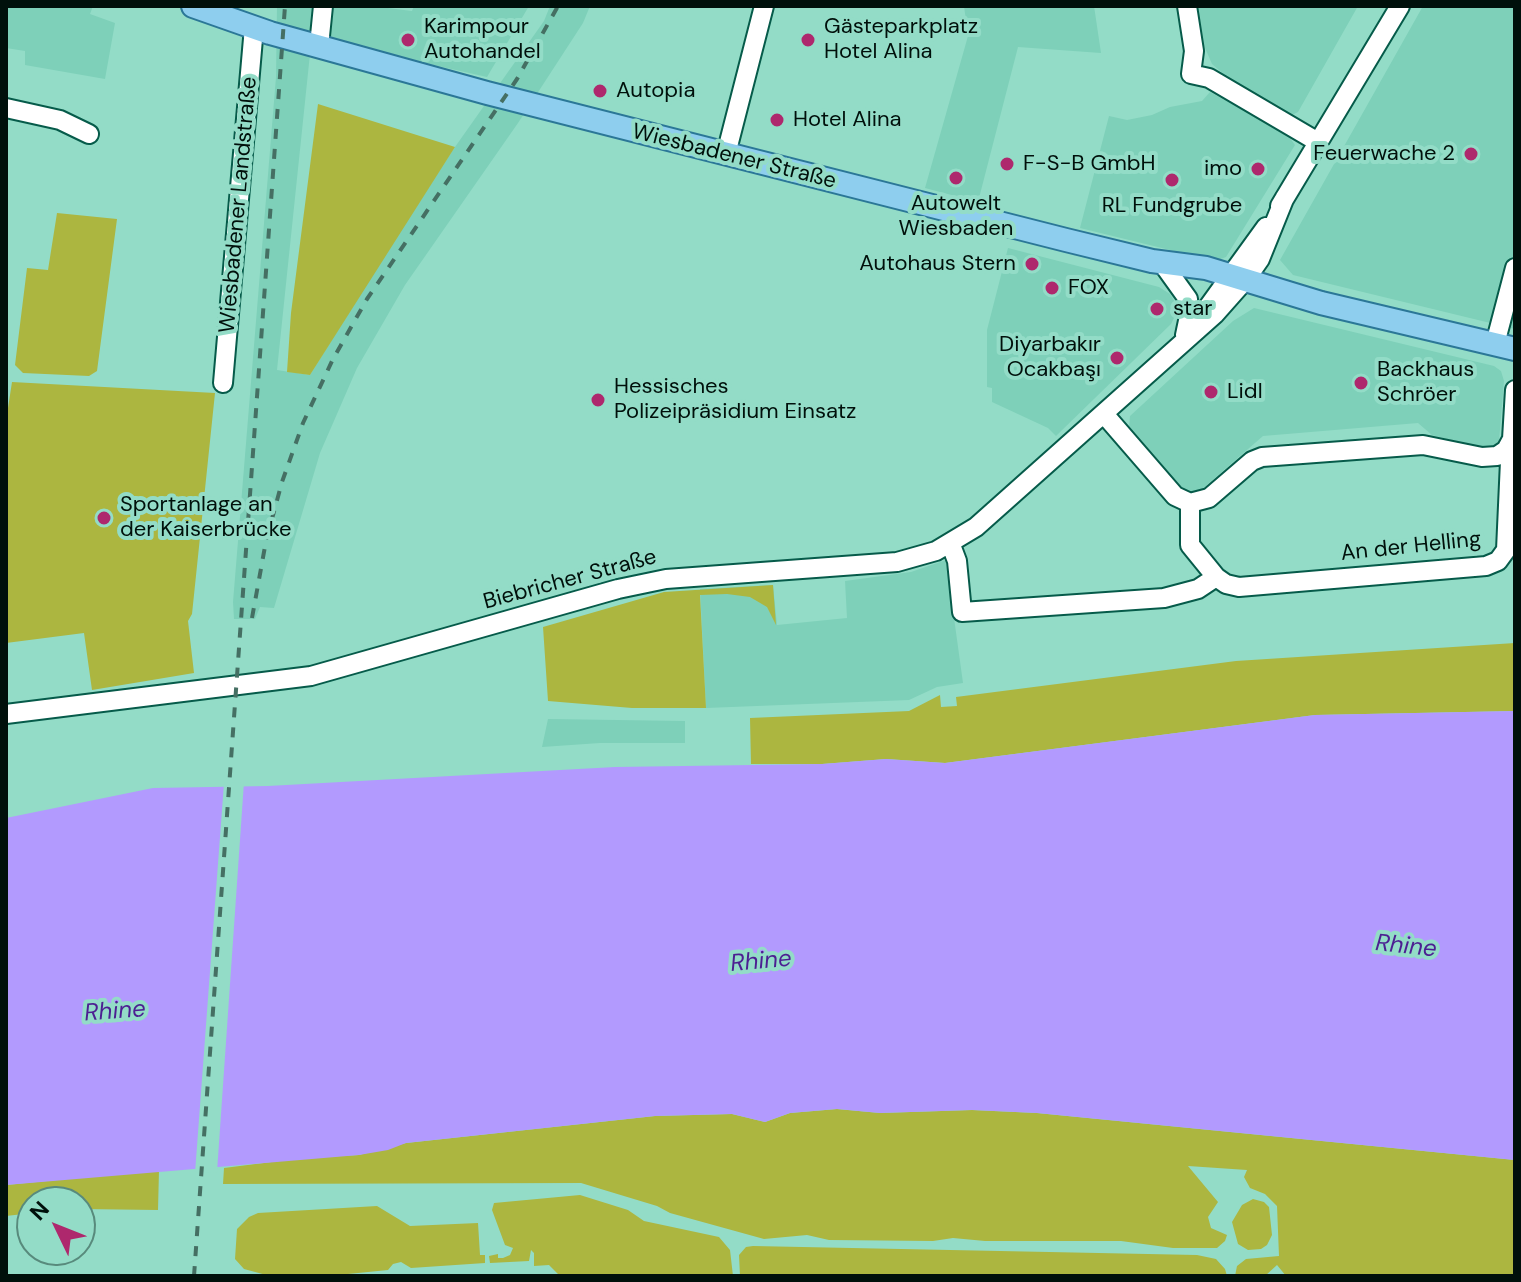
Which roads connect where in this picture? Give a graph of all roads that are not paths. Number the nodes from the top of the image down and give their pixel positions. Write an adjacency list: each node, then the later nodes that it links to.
1 (193, 6): 6 (main road)
2 (323, 6): 7 (street)
3 (764, 6): 11 (street)
4 (1187, 6): 10 (street)
5 (1400, 6): 10 (street)
6 (262, 30): 7 (main road, Wiesbadener Straße); 21 (street, Wiesbadener Landstraße)
7 (319, 46): 11 (main road, Wiesbadener Straße)
8 (6, 108): 9 (street)
9 (89, 134)
10 (1318, 142): 12 (street)
11 (726, 154): 14 (main road, Wiesbadener Straße)
12 (1285, 197): 13 (street); 16 (street)
13 (1266, 248): 16 (street); 17 (street)
14 (1158, 264): 16 (main road, Wiesbadener Straße); 19 (street)
15 (1515, 268): 20 (street)
16 (1235, 283): 17 (main road, Wiesbadener Straße); 18 (main road, Wiesbadener Straße); 19 (street, Biebricher Straße)
17 (1287, 293): 18 (main road, Wiesbadener Straße)
18 (1321, 303): 20 (main road, Wiesbadener Straße)
19 (1179, 342): 23 (street, Biebricher Straße)
20 (1505, 347)
21 (223, 383)
22 (1515, 390): 24 (street, An der Helling)
23 (1104, 414): 25 (street); 26 (street, Biebricher Straße)
24 (1506, 450): 25 (street); 27 (street, An der Helling)
25 (1190, 503): 27 (street)
26 (951, 545): 27 (street); 28 (street, Biebricher Straße)
27 (1216, 577)
28 (6, 714)

